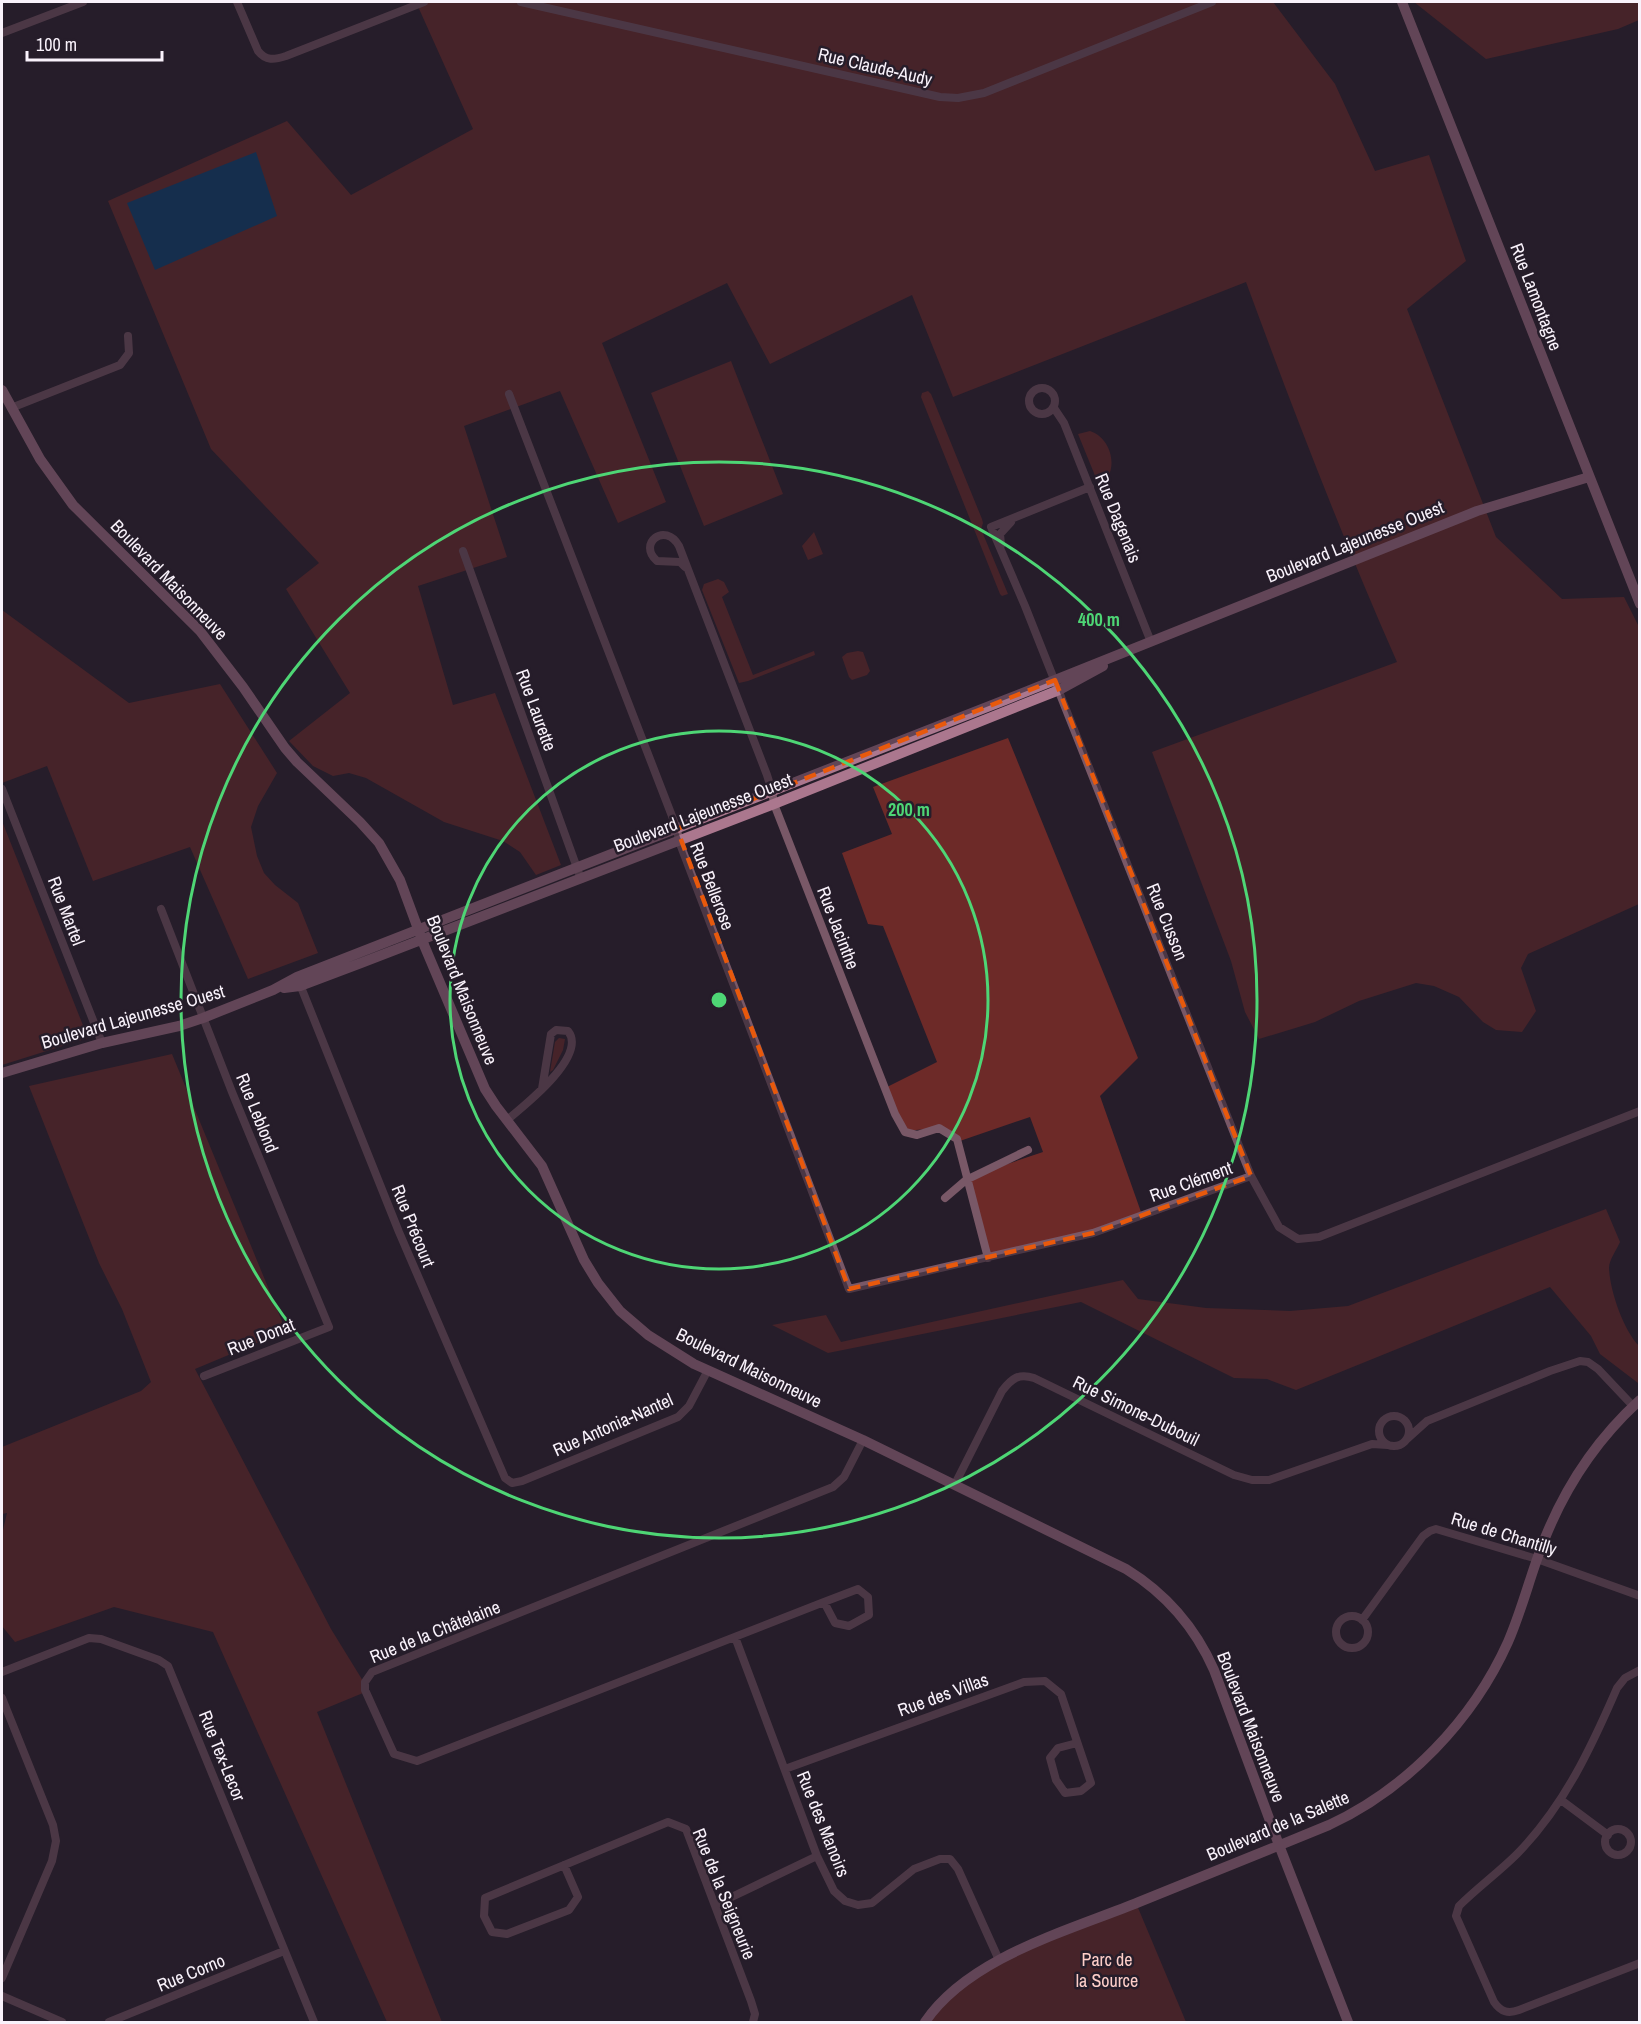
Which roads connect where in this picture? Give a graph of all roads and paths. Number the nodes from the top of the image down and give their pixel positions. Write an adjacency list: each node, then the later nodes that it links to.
1 (83, 2): 7 (street)
2 (237, 2): 3 (street)
3 (424, 2)
4 (521, 2): 5 (street, Rue Claude-Audy)
5 (1212, 2)
6 (1402, 2): 13 (street, Rue Lamontagne)
7 (2, 33)
8 (128, 336): 11 (street)
9 (2, 390): 11 (street, Boulevard Maisonneuve)
10 (509, 394): 23 (street, Rue Bellerose)
11 (11, 408): 26 (street, Boulevard Maisonneuve)
12 (1054, 408): 14 (street, Rue Dagenais)
13 (1589, 477): 17 (street, Rue Lamontagne); 18 (street, Boulevard Lajeunesse Ouest)
14 (1090, 488): 18 (street, Rue Dagenais); 19 (street, Rue Cusson)
15 (463, 551): 24 (street, Rue Laurette)
16 (685, 567): 16 (street, Rue Jacinthe); 21 (street, Rue Jacinthe)
17 (1640, 604)
18 (1151, 642): 19 (street, Boulevard Lajeunesse Ouest)
19 (1057, 685): 21 (street, Boulevard Lajeunesse Ouest); 22 (street, Boulevard Lajeunesse Ouest); 35 (street, Rue Cusson)
20 (2, 789): 29 (street, Rue Martel)
21 (772, 791): 22 (street, Rue Jacinthe); 23 (street, Boulevard Lajeunesse Ouest)
22 (774, 804): 23 (street, Boulevard Lajeunesse Ouest); 36 (street, Rue Jacinthe)
23 (678, 835): 24 (street, Boulevard Lajeunesse Ouest); 39 (street, Rue Bellerose)
24 (579, 874): 26 (street, Boulevard Lajeunesse Ouest)
25 (161, 909): 28 (street, Rue Leblond)
26 (420, 934): 27 (street, Boulevard Lajeunesse Ouest); 33 (street, Boulevard Maisonneuve)
27 (299, 982): 28 (street, Boulevard Lajeunesse Ouest); 51 (street, Rue Précourt)
28 (203, 1018): 29 (street, Boulevard Lajeunesse Ouest); 40 (street, Rue Leblond)
29 (102, 1044): 30 (street, Boulevard Lajeunesse Ouest)
30 (2, 1073)
31 (542, 1089): 31 (street); 33 (street)
32 (1640, 1111): 35 (street, Rue Clément)
33 (507, 1120): 41 (street, Boulevard Maisonneuve)
34 (1028, 1150): 36 (street)
35 (1251, 1176): 38 (street, Rue Clément)
36 (967, 1179): 37 (street); 38 (street, Rue Jacinthe)
37 (945, 1198)
38 (988, 1258): 39 (street, Rue Clément)
39 (849, 1289)
40 (329, 1327): 42 (street, Rue Donat)
41 (708, 1370): 48 (street, Boulevard Maisonneuve); 51 (street, Rue Antonia-Nantel)
42 (204, 1376)
43 (1636, 1403): 45 (street, Rue Simone-Dubouil); 53 (street, Boulevard de la Salette)
44 (1402, 1419): 45 (street, Rue Simone-Dubouil); 46 (street, Rue Simone-Dubouil); 47 (street)
45 (1427, 1421): 47 (street, Rue Simone-Dubouil)
46 (1379, 1429): 49 (street); 50 (street, Rue Simone-Dubouil)
47 (1407, 1439): 49 (street, Rue Simone-Dubouil)
48 (863, 1440): 52 (street, Boulevard Maisonneuve); 57 (street, Rue de la Châtelaine)
49 (1388, 1445): 50 (street, Rue Simone-Dubouil)
50 (1361, 1447): 52 (street, Rue Simone-Dubouil)
51 (510, 1482)
52 (955, 1484): 65 (street, Boulevard Maisonneuve)
53 (1537, 1559): 54 (street, Rue de Chantilly); 56 (street, Rue de Chantilly); 65 (street, Boulevard de la Salette)
54 (1640, 1596)
55 (824, 1602): 55 (street, Rue de la Châtelaine); 57 (street, Rue de la Châtelaine)
56 (1362, 1620): 56 (street)
57 (735, 1637): 62 (street, Rue des Manoirs)
58 (1640, 1670): 63 (street)
59 (2, 1672): 69 (street, Rue Tex-Lecor)
60 (2, 1698): 72 (street)
61 (1077, 1743): 61 (street, Rue des Villas); 62 (street, Rue des Villas)
62 (785, 1769): 66 (street, Rue des Manoirs)
63 (1561, 1800): 64 (street); 71 (street)
64 (1608, 1836)
65 (1279, 1845): 70 (street, Boulevard de la Salette); 79 (street, Boulevard Maisonneuve)
66 (817, 1856): 68 (street); 70 (street, Rue des Manoirs)
67 (564, 1865): 67 (street, Rue de la Seigneurie); 68 (street, Rue de la Seigneurie)
68 (715, 1905): 77 (street, Rue de la Seigneurie)
69 (284, 1951): 75 (street, Rue Corno); 76 (street, Rue Tex-Lecor)
70 (999, 1960): 78 (street, Boulevard de la Salette)
71 (1640, 1963)
72 (2, 1978)
73 (2, 1996): 74 (street)
74 (62, 2022)
75 (109, 2022)
76 (314, 2022)
77 (753, 2022)
78 (925, 2022)
79 (1348, 2022)

